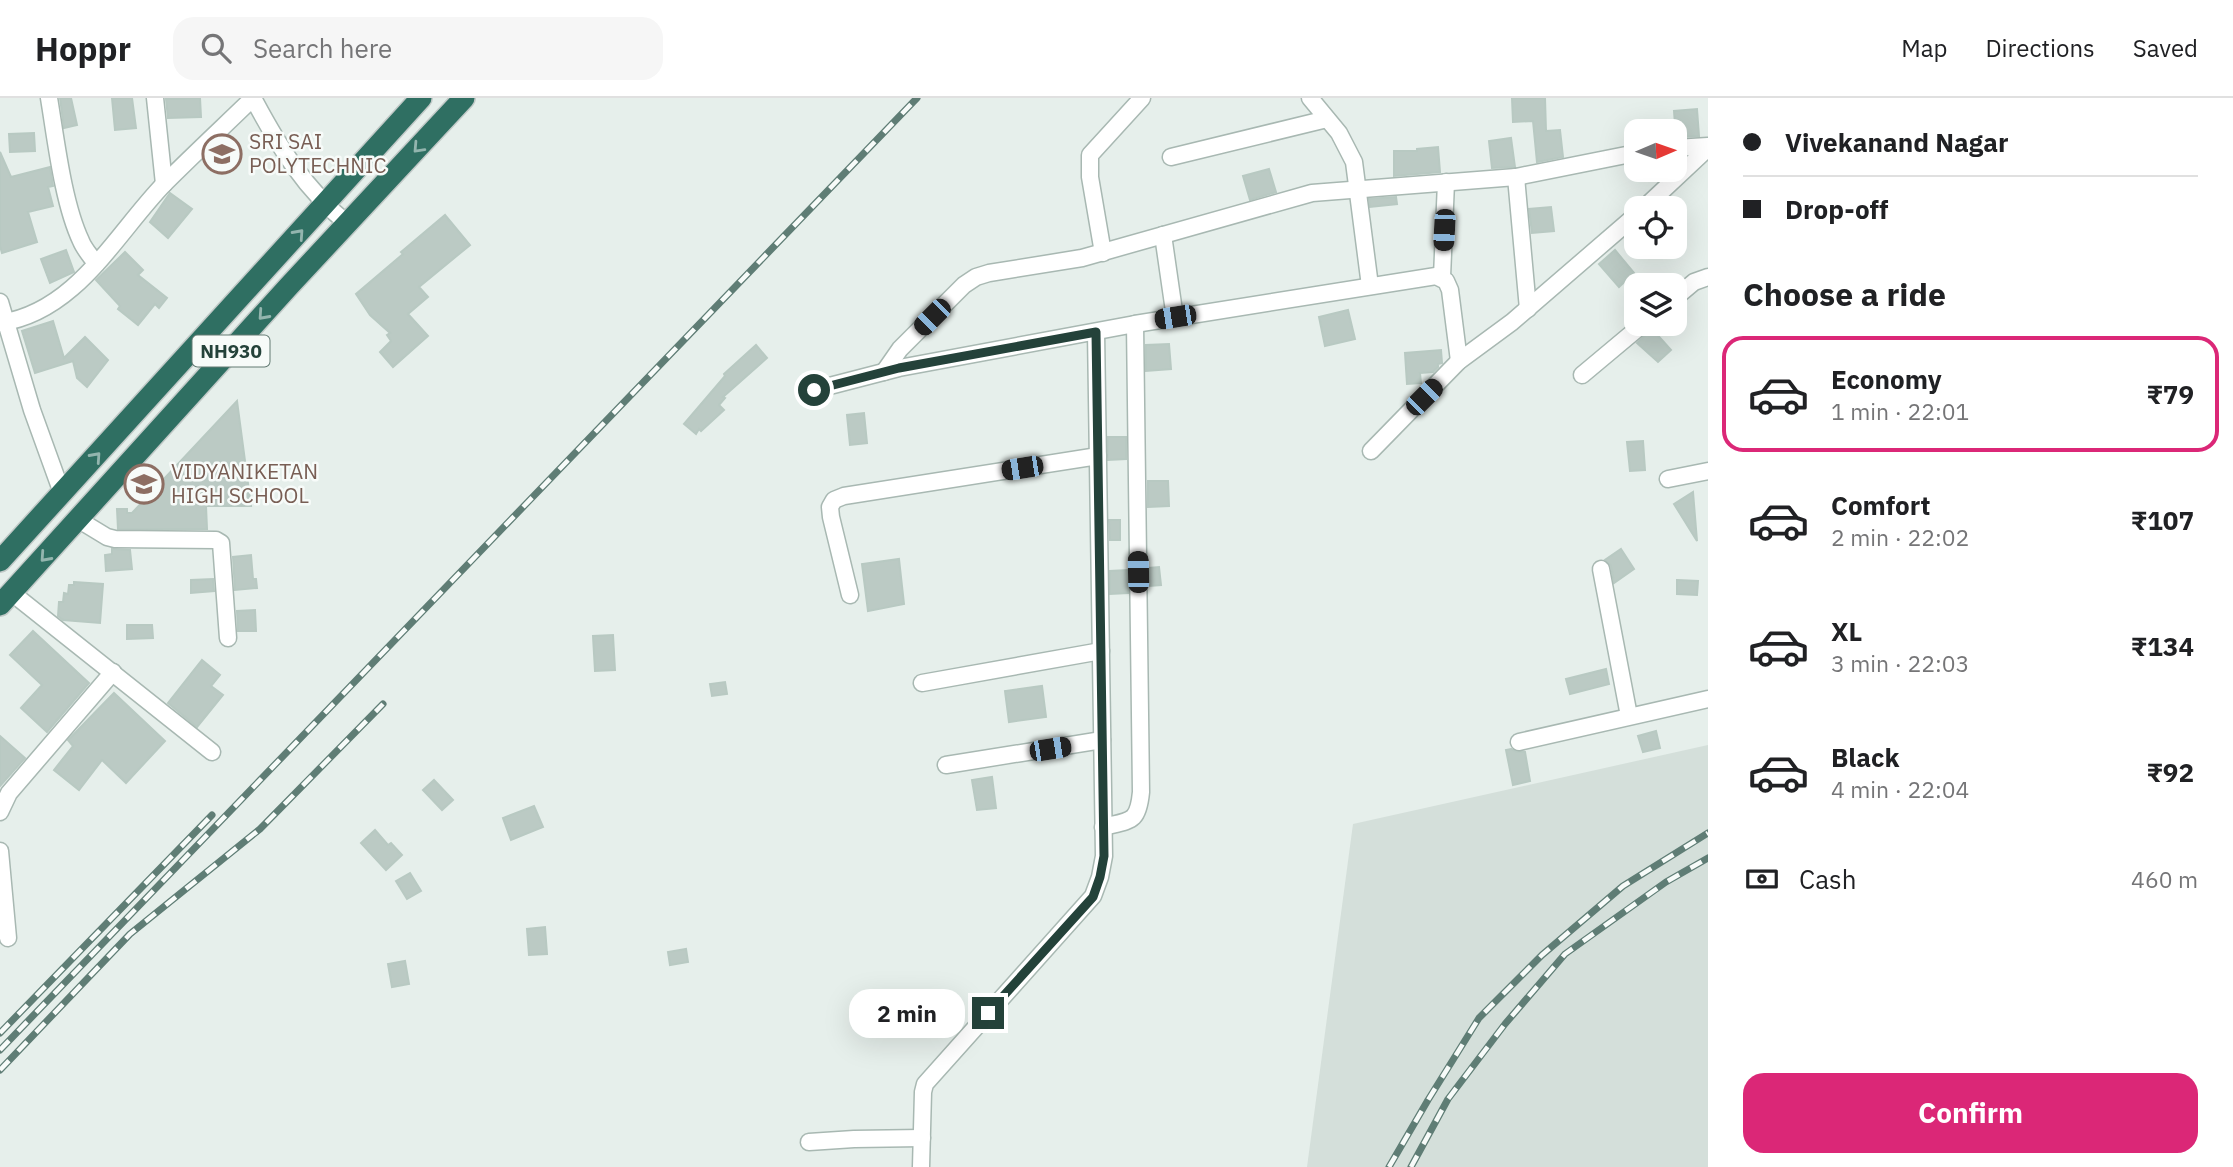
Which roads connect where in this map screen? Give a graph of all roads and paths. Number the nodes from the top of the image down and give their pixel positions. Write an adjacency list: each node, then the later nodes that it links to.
1 (49, 98): 23 (street)
2 (155, 98): 15 (street)
3 (253, 98): 15 (street); 18 (street)
4 (421, 98): 18 (highway, NH930)
5 (464, 98): 19 (highway, NH930, one-way to 19)
6 (1142, 98): 22 (street)
7 (1310, 98): 8 (street)
8 (1327, 119): 12 (street); 16 (street)
9 (1708, 147): 10 (street); 17 (street)
10 (1687, 148)
11 (1624, 155): 13 (street)
12 (1171, 157)
13 (1516, 177): 14 (street); 29 (street)
14 (1446, 183): 16 (street); 24 (street)
15 (164, 184): 23 (street)
16 (1358, 189): 21 (street); 26 (street)
17 (1657, 196)
18 (325, 206): 19 (street); 43 (highway, NH930, one-way to 18)
19 (348, 223): 44 (highway, NH930, one-way to 44)
20 (1624, 225): 29 (street)
21 (1163, 235): 22 (street); 30 (street)
22 (1102, 253): 36 (street)
23 (96, 264): 31 (street)
24 (1442, 277): 26 (street); 35 (street)
25 (1708, 277): 27 (street)
26 (1370, 286): 30 (street)
27 (1687, 287)
28 (0, 303): 31 (street)
29 (1528, 309): 35 (street)
30 (1175, 317): 32 (street)
31 (3, 323): 43 (street)
32 (1135, 324): 33 (street); 60 (street)
33 (1096, 332): 36 (street); 40 (street)
34 (1629, 336): 37 (street)
35 (1459, 361): 39 (street)
36 (884, 372): 38 (street)
37 (1582, 375)
38 (814, 390)
39 (1371, 451)
40 (1098, 456): 47 (street); 50 (street)
41 (1708, 471): 42 (street)
42 (1668, 479)
43 (62, 493): 45 (highway, NH930)
44 (79, 520): 48 (highway, NH930, one-way to 48); 49 (street)
45 (0, 561)
46 (1601, 569): 54 (street)
47 (850, 595)
48 (6, 599): 51 (street)
49 (228, 638)
50 (1101, 651): 52 (street); 55 (street)
51 (113, 672): 57 (street); 59 (street)
52 (922, 683)
53 (1708, 699): 54 (street)
54 (1629, 716): 56 (street)
55 (1102, 740): 58 (street); 60 (street)
56 (1519, 742)
57 (212, 752)
58 (946, 765)
59 (0, 812)
60 (1103, 827): 63 (street)
61 (0, 851): 62 (street)
62 (8, 938)
63 (922, 1138): 64 (street); 65 (street)
64 (808, 1142)
65 (921, 1167)

